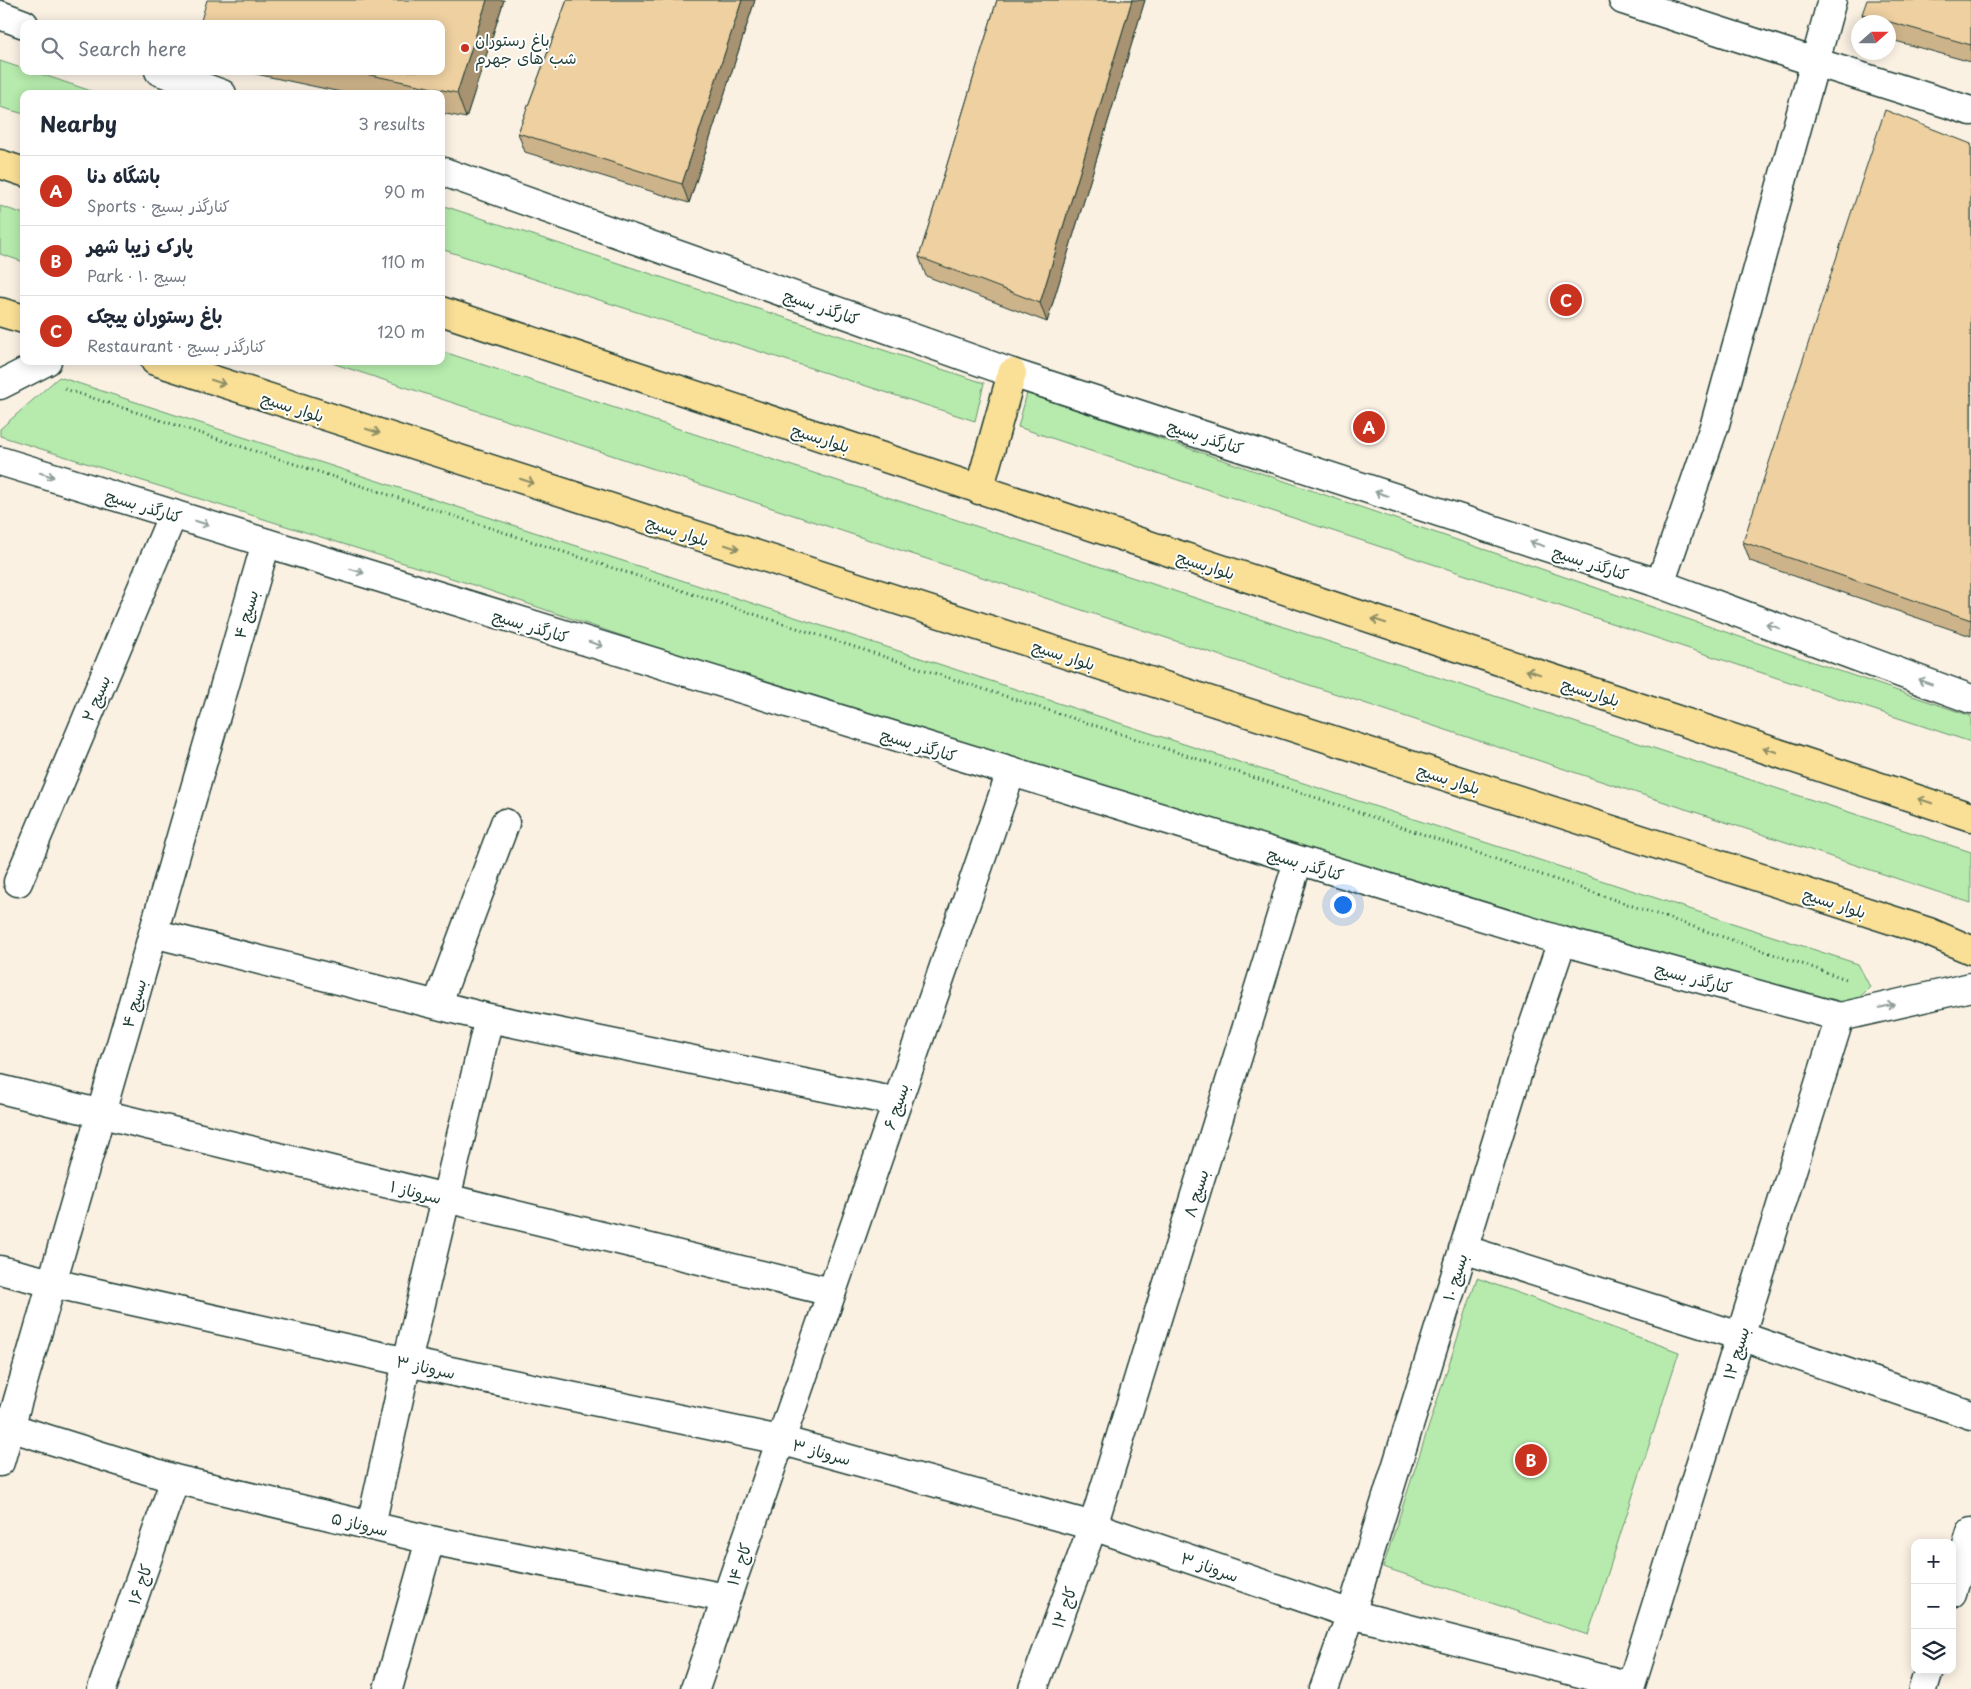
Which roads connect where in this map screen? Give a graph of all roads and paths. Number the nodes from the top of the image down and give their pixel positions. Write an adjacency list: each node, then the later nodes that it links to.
1 (1623, 0): 5 (street)
2 (1832, 0): 5 (street)
3 (0, 15): 4 (street)
4 (20, 22)
5 (1815, 62): 8 (street); 22 (street)
6 (170, 75): 7 (street)
7 (211, 90)
8 (1971, 111)
9 (0, 164): 10 (main road)
10 (20, 171)
11 (445, 172): 17 (street, کنارگذر بسیج)
12 (0, 312): 14 (main road)
13 (445, 312): 19 (main road, بلواربسیج)
14 (20, 318)
15 (167, 365): 31 (main road, بلوار بسیج, one-way to 31)
16 (23, 373): 32 (path)
17 (1012, 373): 19 (main road); 22 (street, کنارگذر بسیج, one-way to 17)
18 (0, 461): 20 (street, کنارگذر بسیج, one-way to 20)
19 (979, 490): 25 (main road, بلواربسیج, one-way to 19)
20 (172, 514): 21 (street, کنارگذر بسیج, one-way to 21); 28 (street, بسیج ۲)
21 (266, 543): 24 (street, کنارگذر بسیج, one-way to 24); 29 (street, بسیج ۴)
22 (1660, 584): 23 (street, کنارگذر بسیج, one-way to 22)
23 (1971, 699)
24 (1011, 772): 27 (street, کنارگذر بسیج); 38 (street, بسیج ۶)
25 (1971, 817)
26 (505, 823): 34 (street)
27 (1298, 861): 30 (street, کنارگذر بسیج); 53 (street, بسیج ۸)
28 (18, 882)
29 (153, 933): 34 (street); 39 (street, بسیج ۴)
30 (1562, 941): 35 (street, کنارگذر بسیج); 41 (street, بسیج ۱۰)
31 (1971, 950)
32 (1851, 981)
33 (1971, 987): 35 (street, one-way to 33)
34 (436, 1005): 36 (street)
35 (1840, 1017): 45 (street, بسیج ۱۲)
36 (489, 1018): 38 (street); 40 (street)
37 (0, 1089): 39 (street, سروناز ۱)
38 (897, 1102): 44 (street, بسیج ۶)
39 (101, 1113): 40 (street, سروناز ۱); 43 (street, بسیج ۴)
40 (446, 1199): 44 (street, سروناز ۱); 46 (street)
41 (1463, 1249): 45 (street); 58 (street, بسیج ۱۰)
42 (0, 1270): 43 (street, سروناز ۳)
43 (52, 1283): 46 (street, سروناز ۳); 48 (street, بسیج ۴)
44 (831, 1292): 49 (street, بسیج ۶)
45 (1740, 1336): 47 (street); 60 (street, بسیج ۱۲)
46 (407, 1362): 49 (street, سروناز ۳); 52 (street)
47 (1971, 1415)
48 (5, 1425): 50 (street, بسیج ۴); 51 (street, سروناز ۵)
49 (780, 1440): 53 (street, سروناز ۳); 57 (street, کاج ۱۴)
50 (0, 1462)
51 (176, 1479): 52 (street, سروناز ۵); 61 (street, کاج ۱۶)
52 (371, 1525): 55 (street, سروناز ۵)
53 (1092, 1526): 58 (street, سروناز ۳); 64 (street, کاج ۱۲)
54 (1971, 1532): 56 (street)
55 (430, 1540): 57 (street, سروناز ۵); 62 (street)
56 (1955, 1584)
57 (726, 1598): 63 (street, کاج ۱۴)
58 (1351, 1614): 60 (street, سروناز ۳); 65 (street, بسیج ۱۰)
59 (1928, 1674): 66 (street)
60 (1630, 1688)
61 (102, 1689)
62 (388, 1689)
63 (695, 1689)
64 (1033, 1689)
65 (1324, 1689)
66 (1923, 1689)

